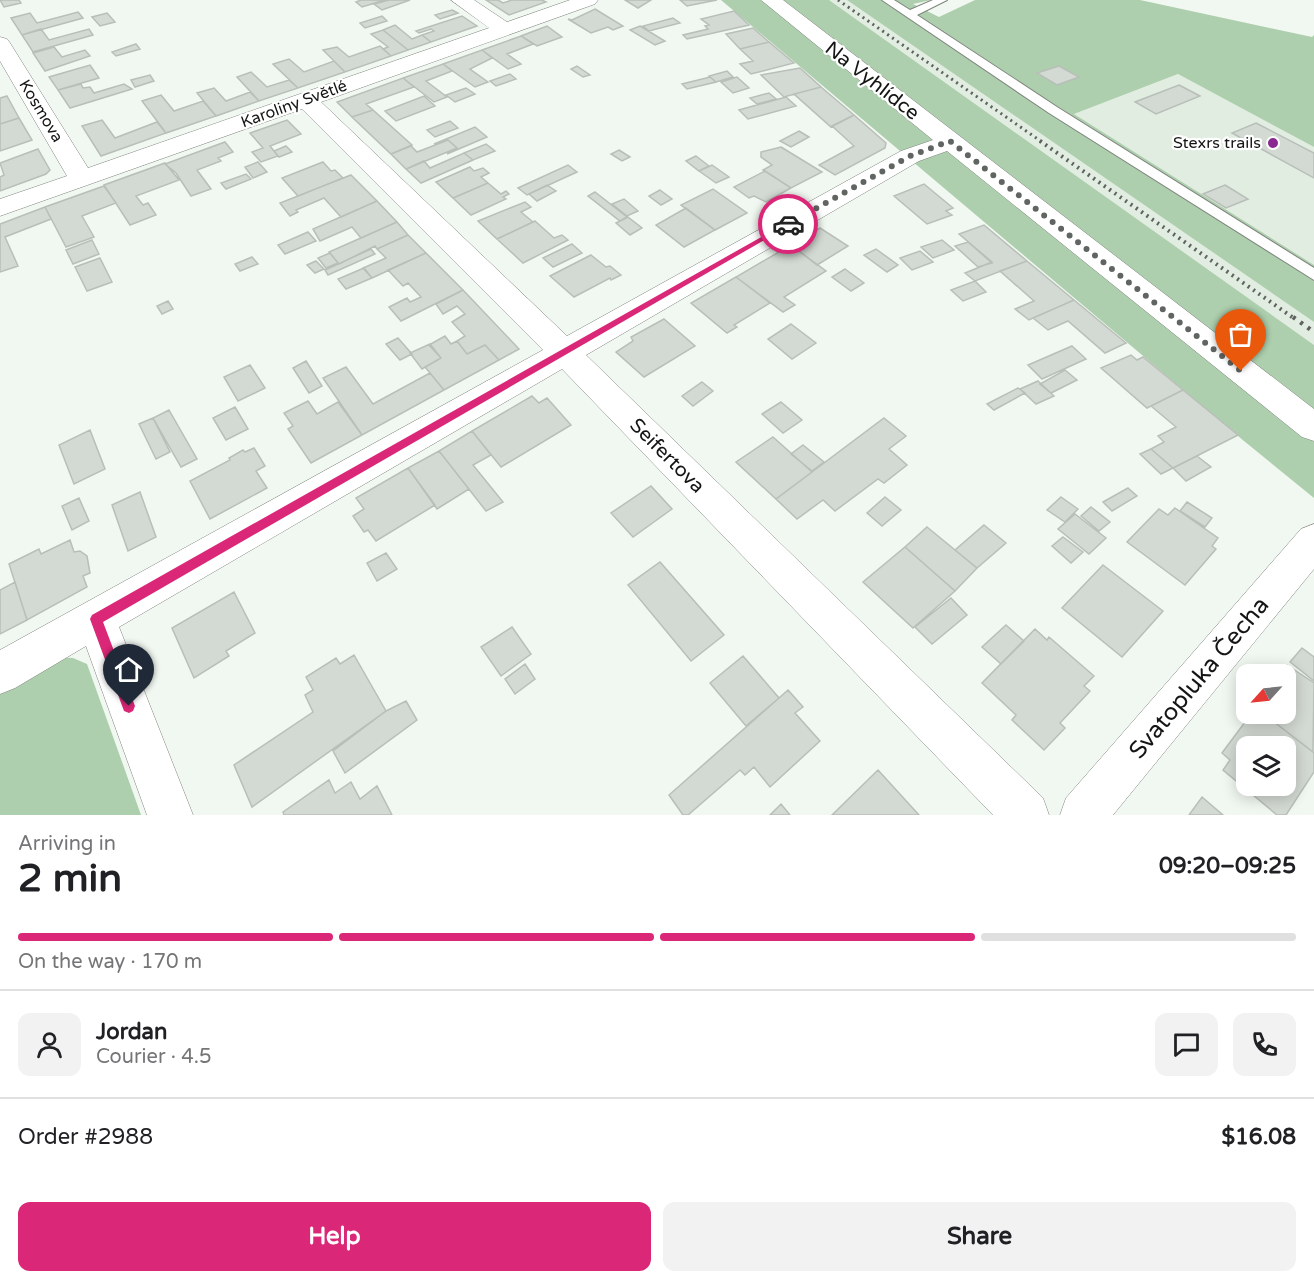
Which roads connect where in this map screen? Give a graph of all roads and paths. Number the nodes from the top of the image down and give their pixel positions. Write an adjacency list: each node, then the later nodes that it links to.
1 (461, 0): 7 (street)
2 (588, 0): 7 (street, Karoliny Světlé)
3 (771, 0): 10 (street, Na Vyhlídce)
4 (887, 0): 6 (lane)
5 (942, 0): 6 (lane)
6 (910, 14): 13 (lane)
7 (504, 29): 9 (street, Karoliny Světlé)
8 (0, 43): 11 (street, Kosmova)
9 (306, 100): 11 (street, Karoliny Světlé); 14 (street, Seifertova)
10 (950, 141): 14 (street); 15 (street, Na Vyhlídce)
11 (82, 179): 12 (street, Karoliny Světlé)
12 (0, 208)
13 (1314, 275)
14 (563, 351): 17 (street); 20 (street, Seifertova)
15 (1314, 428)
16 (1314, 541): 21 (street, Svatopluka Čecha)
17 (96, 619): 18 (street); 19 (street)
18 (0, 673)
19 (170, 815)
20 (1026, 815)
21 (1083, 815)

